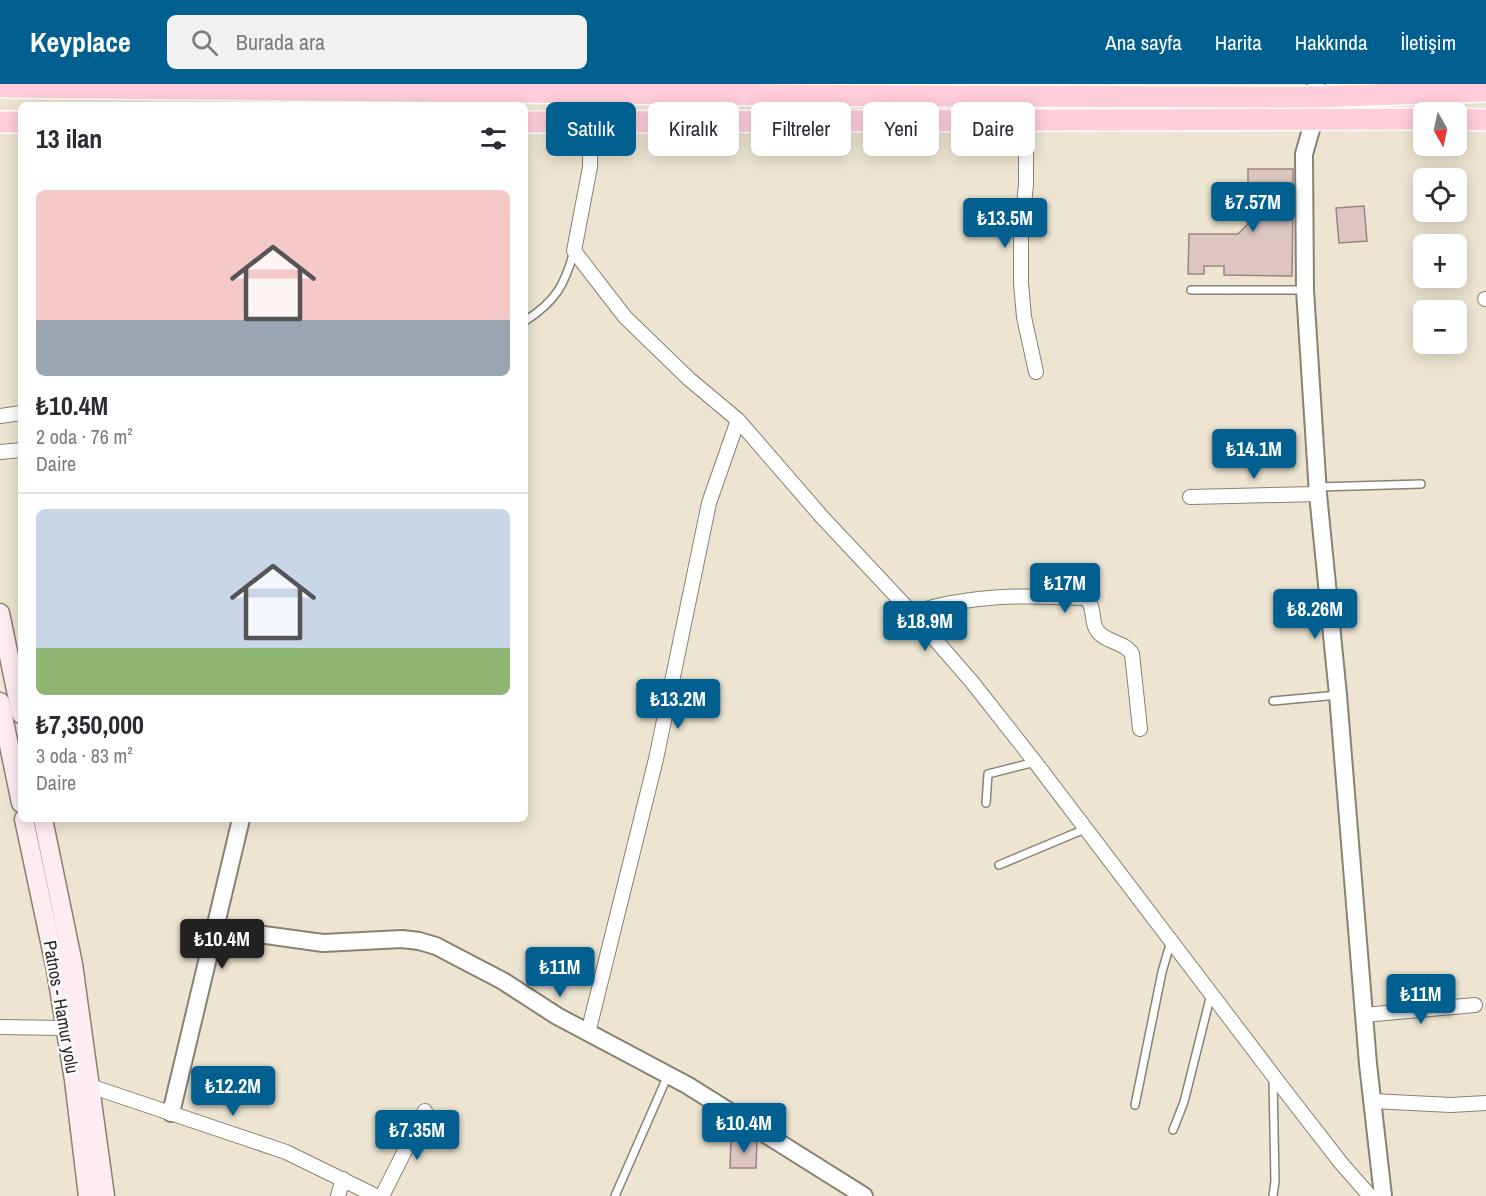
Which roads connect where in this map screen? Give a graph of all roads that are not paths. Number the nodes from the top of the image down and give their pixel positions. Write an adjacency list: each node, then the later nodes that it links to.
1 (68, 86): 2 (highway); 4 (highway)
2 (111, 86): 3 (highway)
3 (176, 86): 5 (highway)
4 (0, 87)
5 (391, 87): 6 (highway)
6 (517, 88): 10 (highway)
7 (890, 90): 8 (highway); 10 (highway)
8 (1316, 91): 9 (highway); 12 (street)
9 (1486, 91)
10 (591, 93): 11 (street)
11 (591, 102)
12 (1314, 119): 13 (highway); 17 (highway); 27 (street)
13 (1413, 119)
14 (1467, 119): 15 (highway)
15 (1486, 120)
16 (951, 121): 22 (highway)
17 (1035, 121)
18 (0, 122): 19 (highway)
19 (18, 122)
20 (528, 122): 21 (highway)
21 (546, 122)
22 (636, 123)
23 (590, 156): 25 (street)
24 (1026, 156): 29 (street)
25 (574, 251): 28 (lane); 32 (street)
26 (1191, 290): 27 (lane)
27 (1305, 290): 36 (street)
28 (528, 319)
29 (1036, 372)
30 (18, 413): 31 (street)
31 (0, 416)
32 (738, 420): 39 (street); 60 (street)
33 (18, 450): 34 (street)
34 (0, 452)
35 (1421, 484): 36 (lane)
36 (1318, 490): 37 (street); 40 (street)
37 (1190, 497)
38 (0, 613): 41 (main road)
39 (912, 613): 44 (street); 45 (street)
40 (1338, 696): 42 (lane); 57 (street)
41 (18, 700)
42 (1273, 701)
43 (0, 702): 46 (main road)
44 (1140, 729)
45 (1035, 762): 47 (lane); 51 (street)
46 (18, 789)
47 (986, 803)
48 (25, 822): 59 (main road, Patnos - Hamur yolu)
49 (44, 822): 63 (main road, Patnos - Hamur yolu)
50 (240, 822): 53 (street)
51 (1085, 829): 52 (lane); 54 (street)
52 (999, 865)
53 (214, 928): 60 (street); 68 (street)
54 (1171, 941): 55 (street); 66 (lane)
55 (1211, 994): 62 (street); 69 (lane)
56 (1475, 1005): 57 (street)
57 (1364, 1015): 64 (street)
58 (0, 1027): 59 (street)
59 (65, 1028): 63 (main road, Patnos - Hamur yolu)
60 (588, 1033): 61 (street)
61 (668, 1075): 71 (street); 77 (lane)
62 (1273, 1075): 78 (lane); 79 (street)
63 (82, 1083): 68 (street); 72 (main road, Patnos - Hamur yolu); 73 (main road, Patnos - Hamur yolu)
64 (1372, 1101): 65 (street); 80 (street)
65 (1486, 1103)
66 (1135, 1105)
67 (425, 1111): 76 (street)
68 (171, 1113): 70 (street)
69 (1173, 1130)
70 (343, 1179): 74 (street); 75 (street)
71 (858, 1195)
72 (88, 1196)
73 (105, 1196)
74 (338, 1196)
75 (376, 1196)
76 (382, 1196)
77 (615, 1196)
78 (1273, 1196)
79 (1370, 1196)
80 (1383, 1196)

